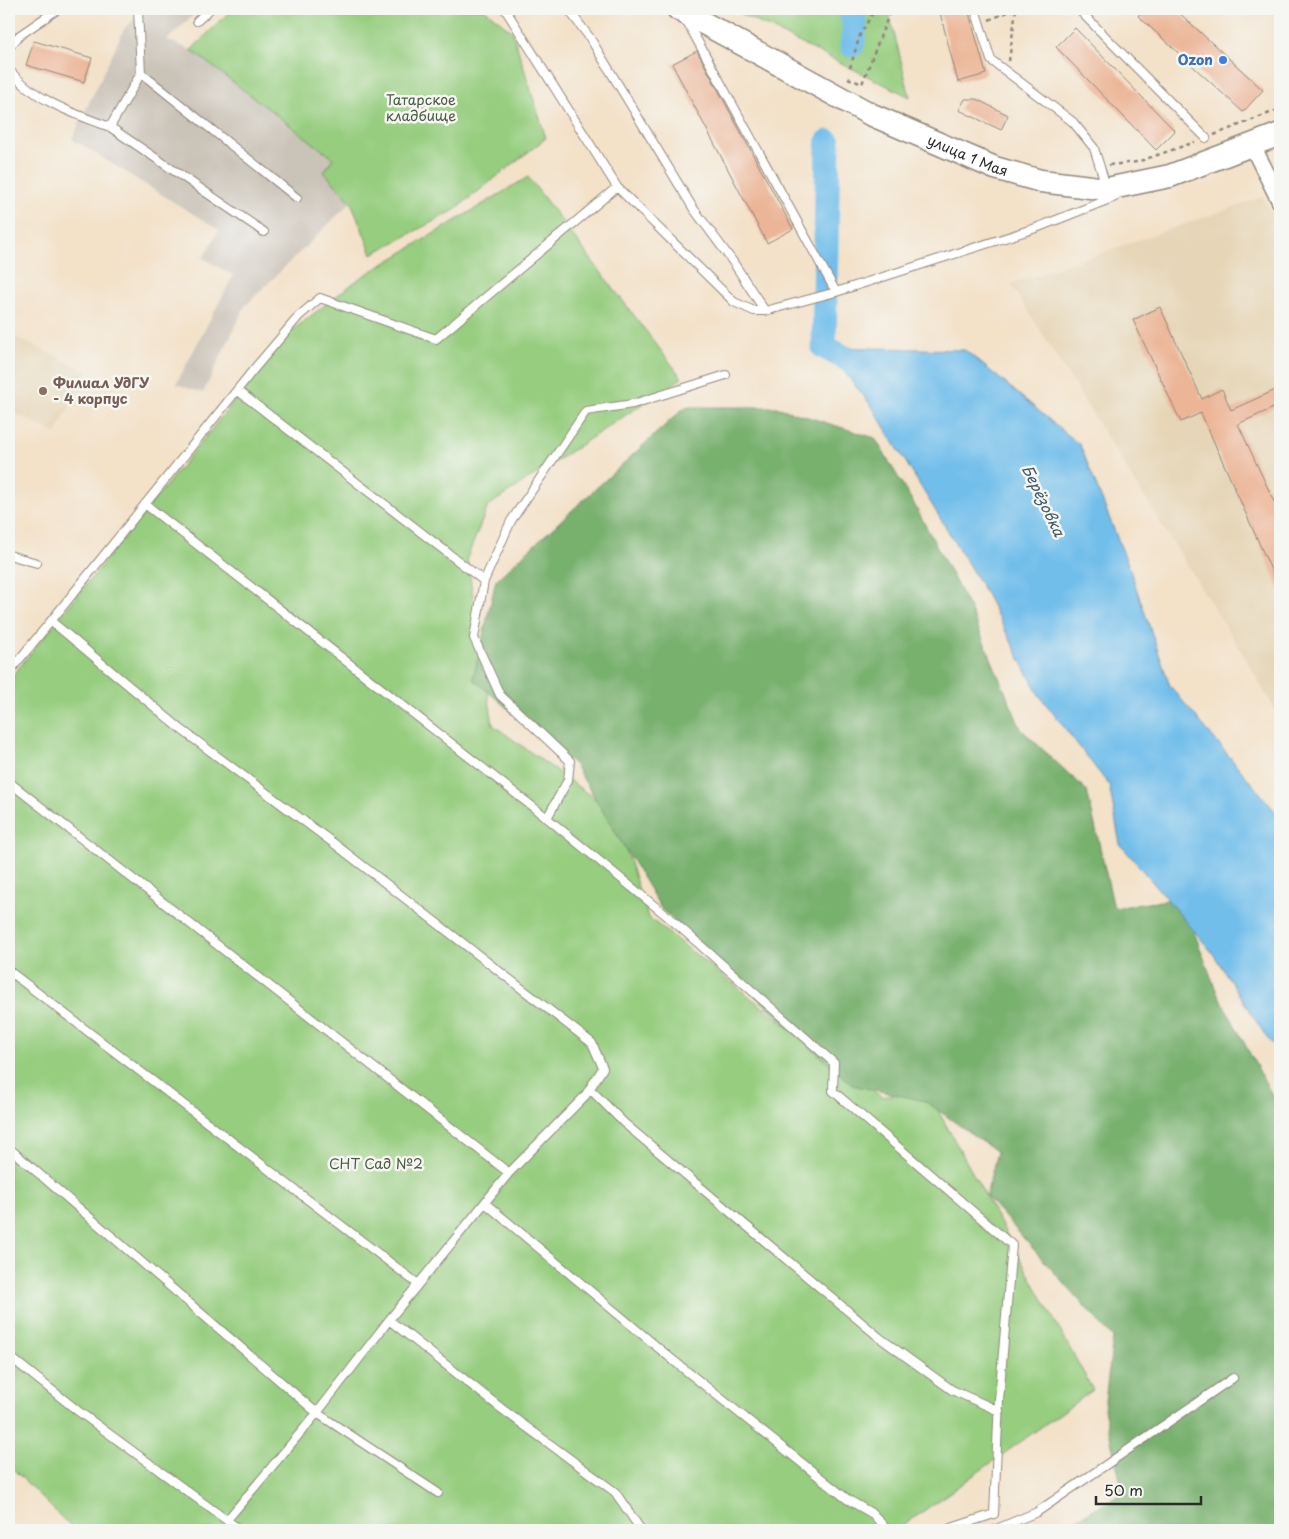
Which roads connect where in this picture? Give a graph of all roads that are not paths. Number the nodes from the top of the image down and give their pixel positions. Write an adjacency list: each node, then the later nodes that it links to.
1 (58, 9): 10 (lane)
2 (138, 9): 12 (lane)
3 (210, 9): 9 (lane)
4 (505, 9): 18 (lane)
5 (568, 9): 24 (lane)
6 (974, 9): 19 (lane)
7 (1078, 9): 15 (lane)
8 (679, 10): 19 (main road, улица 1 Мая); 23 (lane)
9 (197, 21)
10 (9, 47)
11 (9, 70): 13 (lane)
12 (142, 73): 13 (lane); 20 (lane)
13 (110, 126): 22 (lane)
14 (1280, 134): 16 (main road, улица 1 Мая)
15 (1206, 138)
16 (1252, 145): 17 (main road, улица 1 Мая); 21 (street)
17 (1170, 176): 19 (main road, улица 1 Мая); 23 (lane)
18 (617, 187): 24 (lane); 26 (lane)
19 (1107, 189)
20 (297, 198)
21 (1280, 201)
22 (264, 232)
23 (836, 292): 24 (lane)
24 (764, 311)
25 (726, 375): 30 (lane)
26 (237, 390): 27 (lane); 30 (lane)
27 (145, 504): 31 (lane); 34 (lane)
28 (9, 556): 29 (lane)
29 (37, 563)
30 (484, 581): 34 (lane)
31 (51, 621): 32 (lane); 36 (lane)
32 (9, 672)
33 (9, 782): 38 (lane)
34 (547, 818): 44 (lane)
35 (9, 971): 40 (lane)
36 (590, 1089): 38 (lane); 44 (lane)
37 (9, 1148): 45 (lane)
38 (509, 1173): 39 (lane)
39 (484, 1203): 40 (lane); 50 (lane)
40 (418, 1284): 41 (lane)
41 (389, 1320): 45 (lane); 49 (lane)
42 (9, 1356): 47 (lane)
43 (1233, 1378): 52 (lane)
44 (998, 1411): 51 (lane)
45 (317, 1413): 46 (lane); 47 (lane)
46 (438, 1493)
47 (227, 1520): 48 (lane)
48 (240, 1530)
49 (642, 1530)
50 (887, 1530)
51 (945, 1530)
52 (994, 1530)

